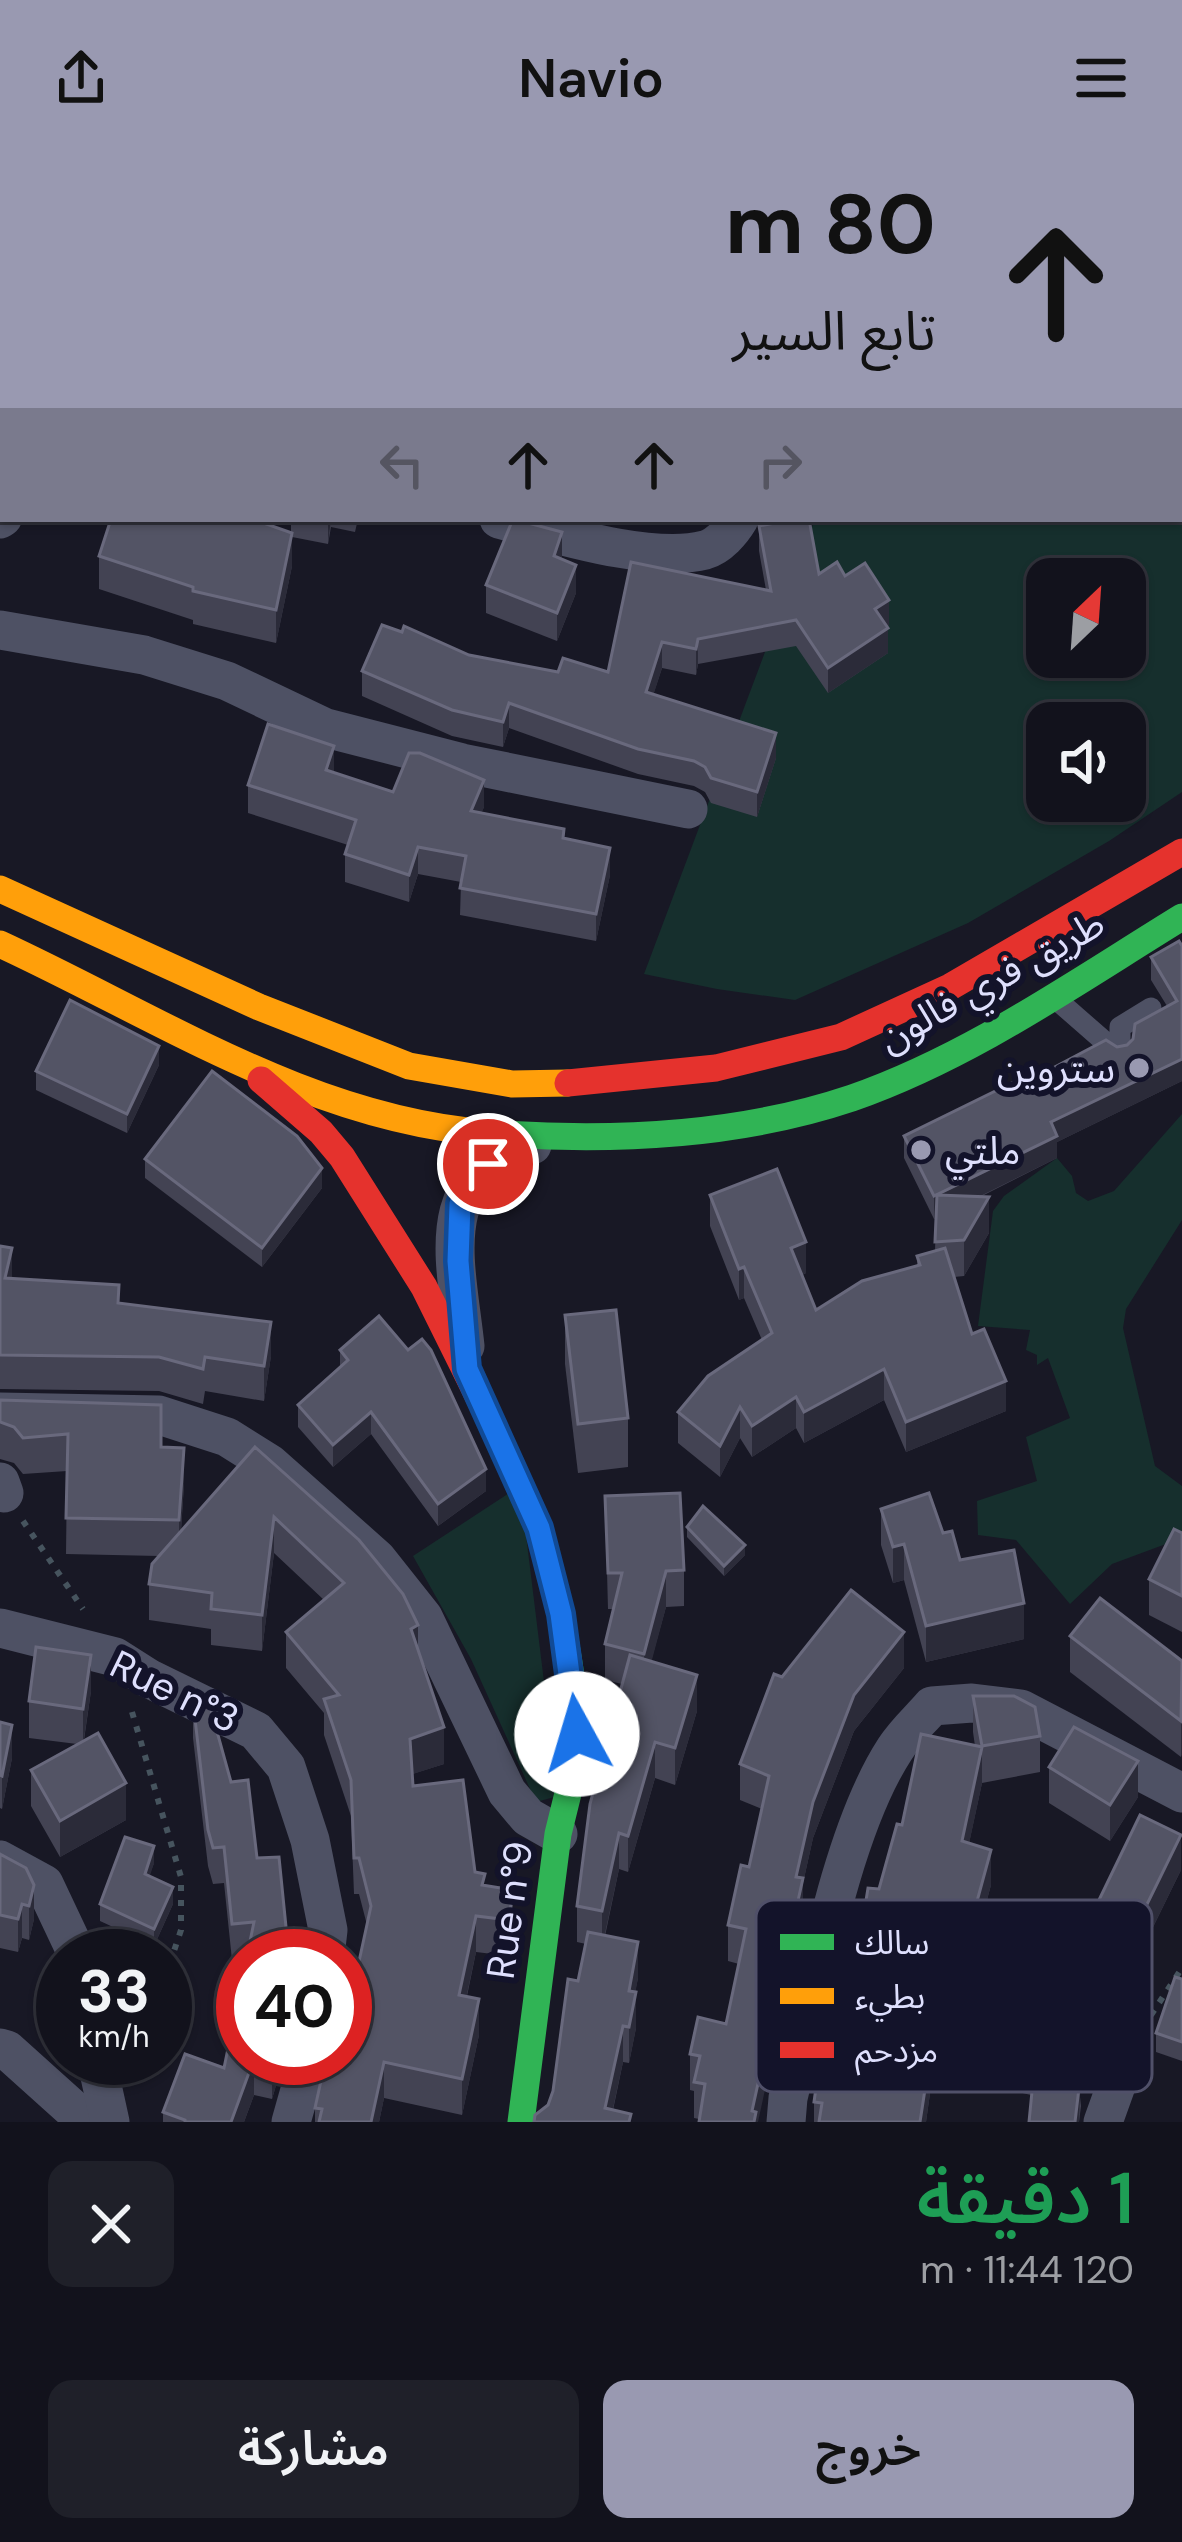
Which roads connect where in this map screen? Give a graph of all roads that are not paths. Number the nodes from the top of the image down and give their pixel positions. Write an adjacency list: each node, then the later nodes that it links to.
1 (511, 522): 2 (street)
2 (737, 522)
3 (0, 630): 4 (street)
4 (688, 809)
5 (1182, 851): 6 (main road)
6 (0, 889)
7 (1182, 917): 9 (main road, طريق فري فالون)
8 (0, 944): 11 (main road)
9 (1052, 996): 10 (lane); 12 (main road, طريق فري فالون)
10 (1151, 1007)
11 (232, 1057): 12 (main road, طريق فري فالون); 13 (main road, Rue n°9)
12 (549, 1141): 13 (street)
13 (467, 1369): 17 (main road, Rue n°9)
14 (0, 1412): 17 (street)
15 (0, 1628): 21 (street, Rue n°3)
16 (1182, 1793): 19 (street)
17 (558, 1834): 30 (main road, Rue n°9)
18 (0, 1860): 20 (street)
19 (836, 1900)
20 (65, 1929)
21 (328, 1929)
22 (0, 2048): 27 (street)
23 (102, 2085): 28 (street)
24 (302, 2085): 29 (street)
25 (789, 2092): 31 (street)
26 (1114, 2092): 32 (street)
27 (87, 2122)
28 (110, 2122)
29 (291, 2122)
30 (520, 2122)
31 (786, 2122)
32 (1103, 2122)

